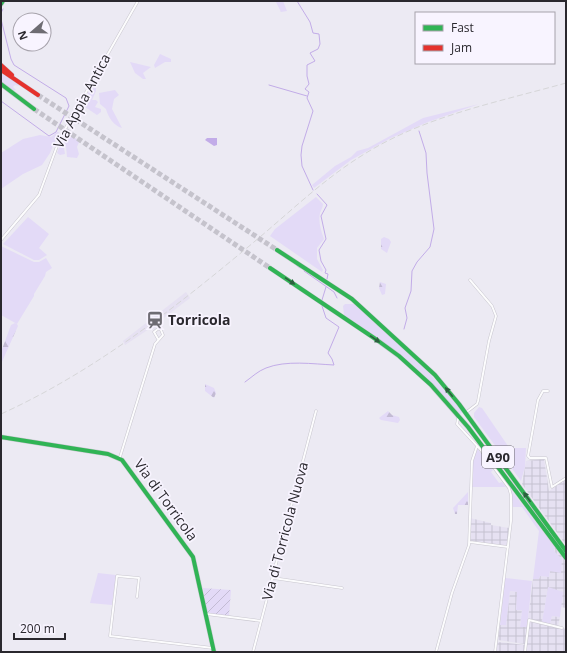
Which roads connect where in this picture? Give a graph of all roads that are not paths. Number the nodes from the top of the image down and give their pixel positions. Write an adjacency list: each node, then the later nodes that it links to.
1 (138, 1): 10 (street, Via Appia Antica)
2 (1, 65): 4 (main road)
3 (1, 70): 4 (main road)
4 (14, 78): 8 (main road)
5 (1, 84): 7 (main road)
6 (1, 87): 7 (main road)
7 (8, 89): 9 (main road)
8 (38, 95)
9 (34, 109)
10 (1, 240)
11 (277, 250): 27 (main road, A90, one-way to 11)
12 (270, 268): 28 (main road, A90, one-way to 28)
13 (470, 280): 17 (street)
14 (158, 339): 14 (street); 23 (street)
15 (548, 391): 24 (street)
16 (316, 411): 29 (street, Via di Torricola Nuova)
17 (468, 411)
18 (465, 414): 19 (street)
19 (462, 416)
20 (458, 419): 22 (street)
21 (1, 437): 23 (main road, Via di Torricola)
22 (477, 446): 25 (street); 26 (street)
23 (120, 458): 32 (main road, Via di Torricola)
24 (566, 478)
25 (469, 542): 26 (street); 37 (street)
26 (508, 547): 38 (street)
27 (566, 551)
28 (566, 558)
29 (273, 578): 30 (street); 33 (street, Via di Torricola Nuova)
30 (342, 588)
31 (137, 598): 35 (street)
32 (206, 614): 33 (street); 35 (main road, Via di Torricola)
33 (261, 620): 36 (street, Via di Torricola Nuova)
34 (562, 628): 39 (street)
35 (214, 650)
36 (253, 652)
37 (436, 652)
38 (495, 652)
39 (525, 652)

